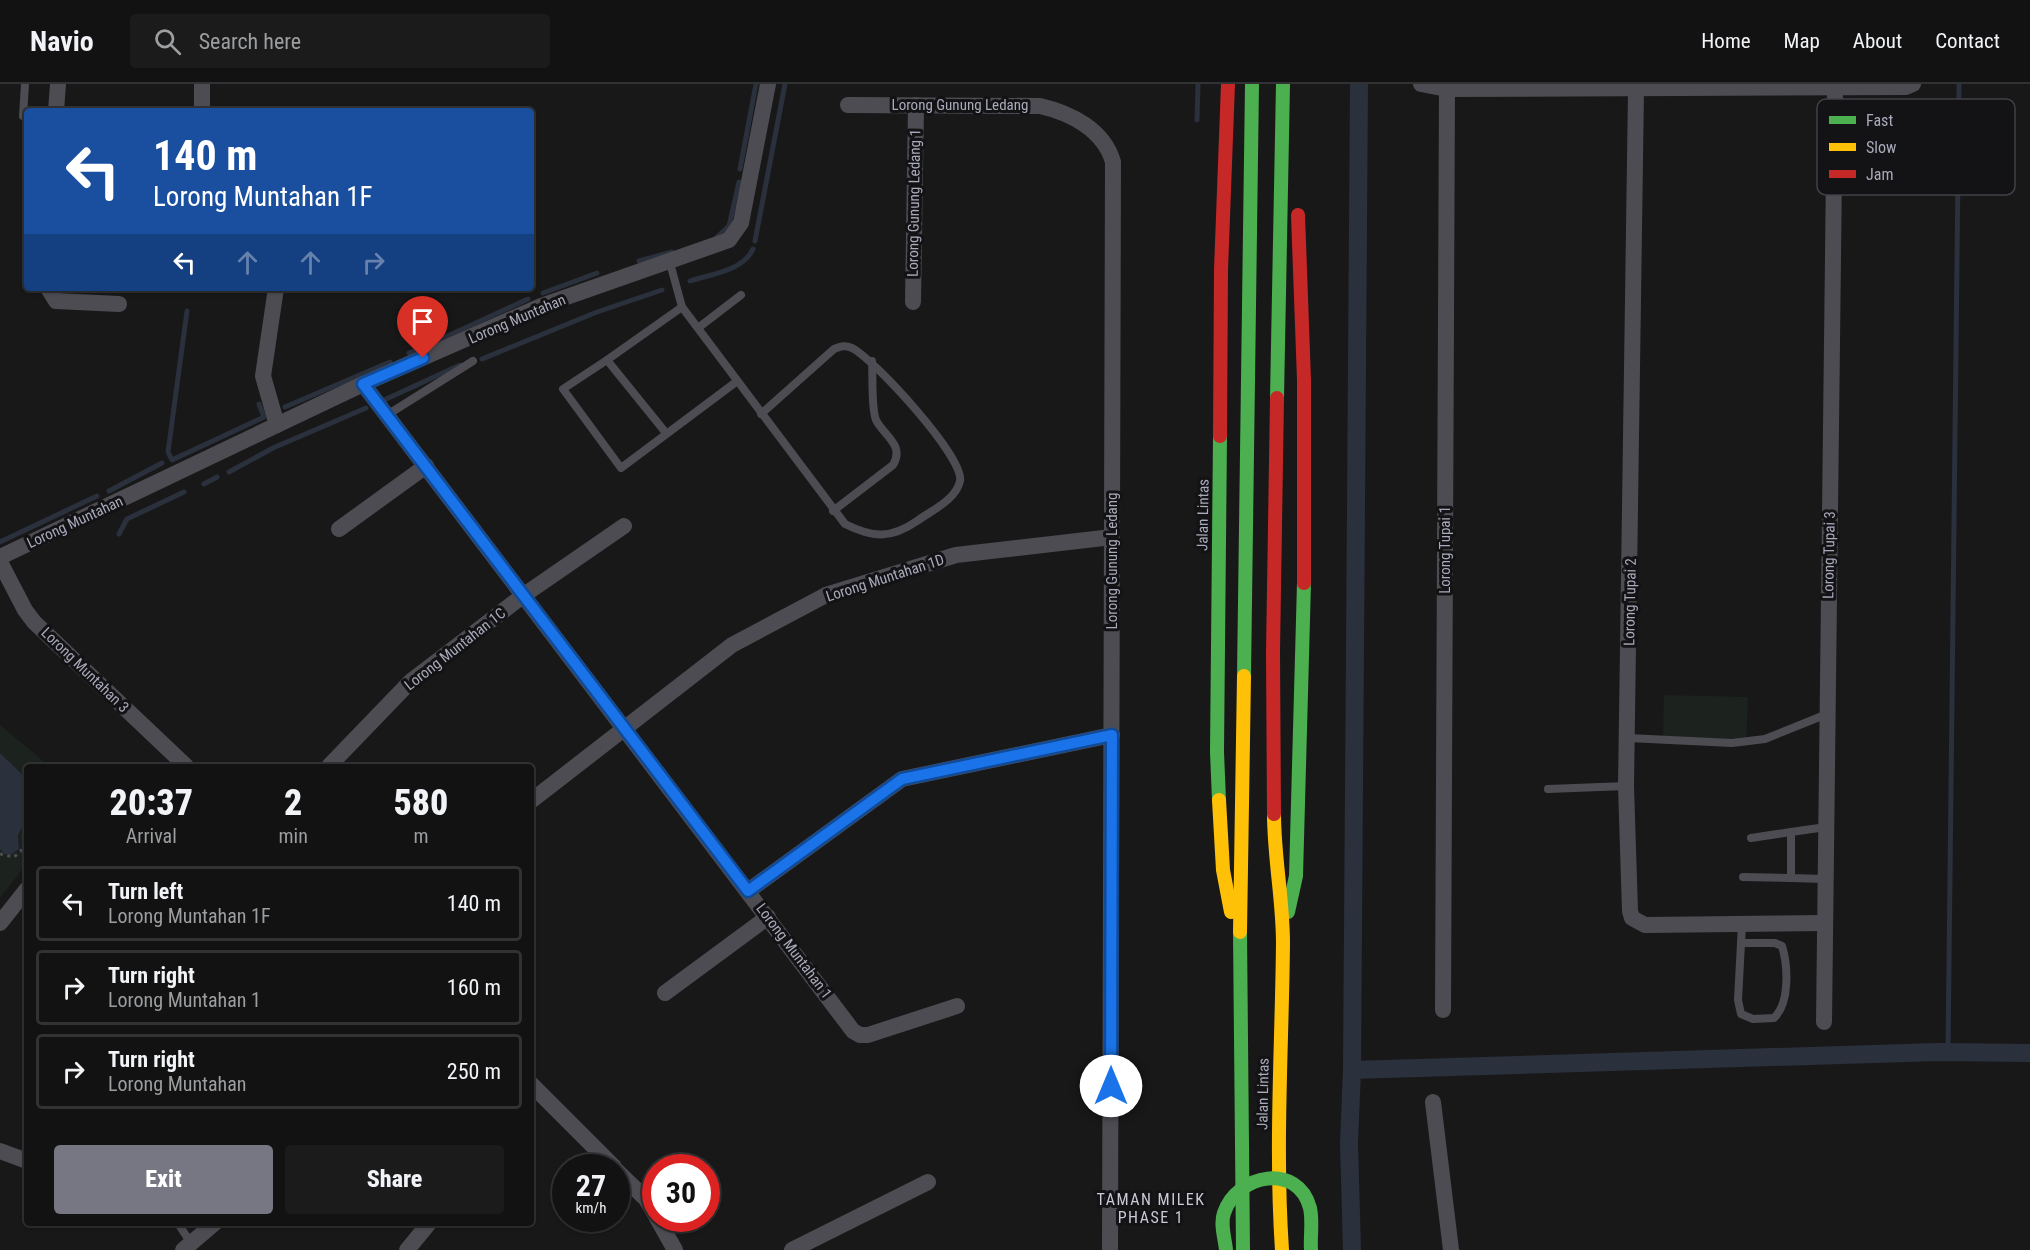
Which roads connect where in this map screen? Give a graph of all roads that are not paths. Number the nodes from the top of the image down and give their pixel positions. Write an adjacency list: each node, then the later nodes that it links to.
1 (24, 84): 21 (lane)
2 (58, 84): 19 (street)
3 (202, 84): 20 (street)
4 (768, 84): 26 (street, Lorong Muntahan)
5 (1221, 84): 22 (highway)
6 (1228, 84): 22 (highway, Jalan Lintas)
7 (1252, 84): 74 (highway, Jalan Lintas)
8 (1283, 84): 72 (highway, Jalan Lintas)
9 (1297, 84): 23 (highway)
10 (1421, 84): 14 (street)
11 (1913, 84): 13 (street)
12 (1534, 86): 14 (street); 15 (street)
13 (1835, 87): 15 (street); 16 (street, Lorong Tupai 3)
14 (1447, 89): 77 (street, Lorong Tupai 1)
15 (1636, 90): 54 (street, Lorong Tupai 2)
16 (1835, 99)
17 (848, 105): 18 (street, Lorong Gunung Ledang)
18 (916, 105): 30 (street, Lorong Gunung Ledang 1); 47 (street, Lorong Gunung Ledang)
19 (56, 108)
20 (202, 108)
21 (23, 116)
22 (1224, 124): 74 (highway, Jalan Lintas)
23 (1296, 174)
24 (1834, 195): 51 (street, Lorong Tupai 3)
25 (1297, 197): 72 (highway, Jalan Lintas)
26 (670, 263): 32 (lane); 38 (street, Lorong Muntahan)
27 (50, 291): 31 (street)
28 (276, 291): 41 (street)
29 (741, 295): 33 (lane)
30 (913, 302)
31 (119, 304)
32 (682, 308): 33 (lane); 34 (lane)
33 (698, 328): 37 (lane)
34 (608, 360): 42 (lane); 42 (lane)
35 (473, 361): 40 (lane)
36 (872, 361): 39 (lane); 44 (lane); 44 (lane)
37 (736, 382): 39 (lane); 42 (lane)
38 (363, 384): 40 (street, Lorong Muntahan 1); 41 (street, Lorong Muntahan)
39 (761, 414): 44 (lane)
40 (387, 415): 43 (street, Lorong Muntahan 1)
41 (277, 425): 48 (street, Lorong Muntahan)
42 (666, 433)
43 (426, 466): 46 (street); 50 (street, Lorong Muntahan 1)
44 (833, 511)
45 (624, 526): 50 (street, Lorong Muntahan 1C)
46 (339, 529)
47 (1112, 537): 52 (street, Lorong Muntahan 1D); 53 (street, Lorong Gunung Ledang)
48 (0, 557)
49 (0, 562): 55 (street, Lorong Muntahan 3)
50 (524, 595): 52 (street, Lorong Muntahan 1); 56 (street, Lorong Muntahan 1C)
51 (1827, 714): 54 (lane); 60 (street, Lorong Tupai 3)
52 (625, 728): 59 (street, Lorong Muntahan 1D); 66 (street, Lorong Muntahan 1)
53 (1112, 735): 66 (street); 95 (street, Lorong Gunung Ledang)
54 (1628, 738): 57 (street, Lorong Tupai 2)
55 (184, 764)
56 (330, 764)
57 (1626, 786): 58 (lane); 71 (street, Lorong Tupai 2)
58 (1548, 789)
59 (534, 799)
60 (1826, 827): 61 (lane); 65 (street, Lorong Tupai 3)
61 (1791, 832): 62 (lane); 64 (lane)
62 (1751, 838)
63 (1743, 877): 64 (lane)
64 (1791, 878): 65 (lane)
65 (1825, 879): 70 (street, Lorong Tupai 3)
66 (748, 891): 68 (street, Lorong Muntahan 1)
67 (24, 893): 69 (street)
68 (768, 917): 75 (street); 76 (street, Lorong Muntahan 1)
69 (0, 923)
70 (1825, 923): 71 (street, Lorong Tupai 2); 78 (street, Lorong Tupai 3)
71 (1742, 924): 73 (lane)
72 (1283, 939): 98 (highway, Jalan Lintas)
73 (1741, 943): 73 (lane)
74 (1240, 945): 97 (highway, Jalan Lintas)
75 (665, 993)
76 (957, 1006)
77 (1443, 1010)
78 (1824, 1022)
79 (534, 1087): 82 (street)
80 (1433, 1102): 100 (street)
81 (0, 1151): 83 (street)
82 (601, 1154)
83 (24, 1160)
84 (928, 1182): 94 (street)
85 (630, 1183): 86 (street)
86 (642, 1195)
87 (179, 1226): 91 (lane)
88 (211, 1226): 91 (street)
89 (427, 1226): 92 (street)
90 (665, 1232): 93 (street)
91 (187, 1247)
92 (407, 1250)
93 (675, 1250)
94 (792, 1250)
95 (1110, 1250)
96 (1226, 1250): 99 (highway, bridge)
97 (1243, 1250)
98 (1282, 1250)
99 (1311, 1250)
100 (1451, 1250)

